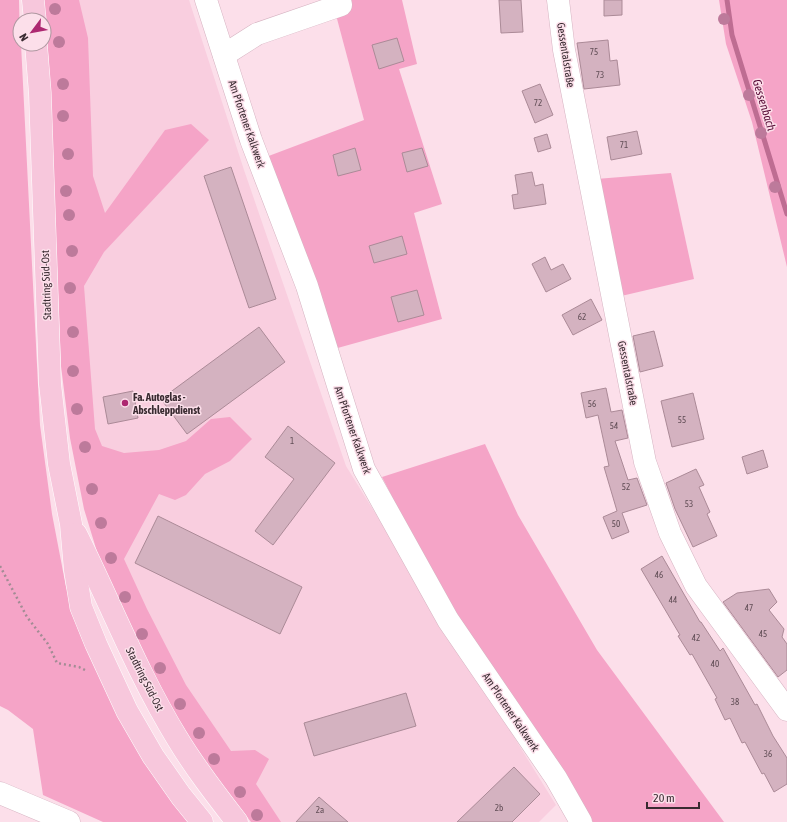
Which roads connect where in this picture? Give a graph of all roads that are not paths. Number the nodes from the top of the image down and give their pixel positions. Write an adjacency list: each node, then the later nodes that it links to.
1 (33, 0): 5 (main road)
2 (206, 0): 7 (street, Am Pfortener Kalkwerk)
3 (340, 0): 7 (street)
4 (558, 0): 9 (street, Gessentalstraße)
5 (34, 12)
6 (37, 52): 8 (main road, Stadtring Süd-Ost)
7 (224, 56): 14 (street, Am Pfortener Kalkwerk)
8 (71, 524): 12 (main road, Stadtring Süd-Ost); 13 (main road, Stadtring Süd-Ost)
9 (787, 710)
10 (0, 793): 11 (street)
11 (69, 822)
12 (202, 822)
13 (237, 822)
14 (581, 822)

